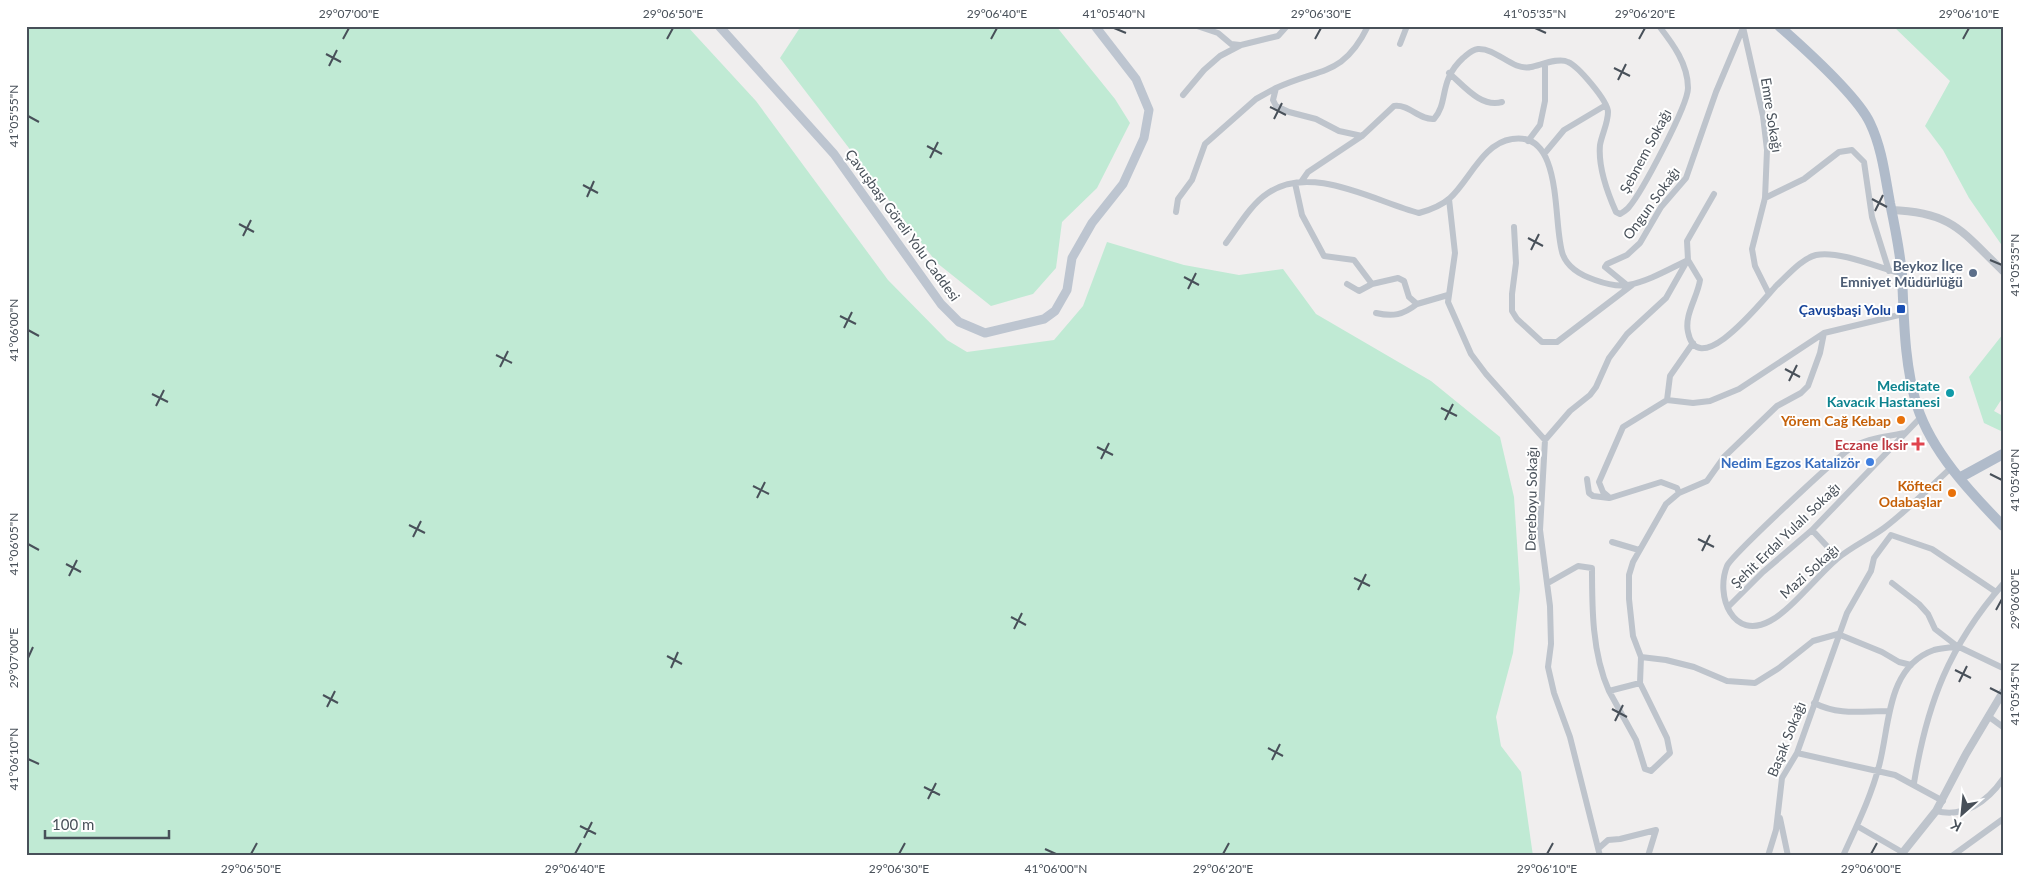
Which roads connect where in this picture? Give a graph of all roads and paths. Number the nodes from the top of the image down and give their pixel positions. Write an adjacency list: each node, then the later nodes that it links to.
1 (719, 26): 2 (main road, Çavuşbaşı Göreli Yolu Caddesi)
2 (1095, 26)
3 (1197, 26): 11 (street)
4 (1219, 26): 11 (street)
5 (1287, 26): 13 (street)
6 (1368, 26): 16 (street)
7 (1407, 26): 12 (street)
8 (1660, 26): 19 (street, Şebnem Sokağı)
9 (1779, 26): 27 (main road)
10 (1743, 27): 26 (street, Emre Sokağı); 38 (street, Ongun Sokağı)
11 (1220, 35): 13 (street)
12 (1400, 44)
13 (1241, 45): 17 (street)
14 (1545, 65): 15 (street); 19 (street); 21 (street)
15 (1449, 72): 18 (street); 20 (street)
16 (1276, 88): 20 (street); 28 (street)
17 (1184, 95)
18 (1502, 102)
19 (1606, 105): 22 (street)
20 (1362, 136): 23 (street)
21 (1528, 140): 22 (street); 25 (street)
22 (1544, 154): 38 (street)
23 (1298, 182): 25 (street); 30 (street); 37 (street)
24 (1714, 194): 31 (street)
25 (1449, 198): 40 (street, Dereboyu Sokağı)
26 (1765, 198): 32 (street); 39 (street, Emre Sokağı)
27 (1891, 210): 33 (street); 34 (main road)
28 (1176, 212)
29 (1514, 226): 35 (street)
30 (1226, 243)
31 (1688, 260): 35 (street); 45 (street); 49 (street)
32 (1889, 270): 34 (street); 39 (street)
33 (2003, 271)
34 (1902, 274): 43 (main road)
35 (1635, 283): 38 (street)
36 (1347, 284): 37 (street)
37 (1372, 284): 41 (street)
38 (1627, 285)
39 (1769, 294): 45 (street)
40 (1448, 295): 41 (street); 49 (street, Dereboyu Sokağı)
41 (1417, 304): 42 (street)
42 (1376, 313)
43 (1903, 314): 44 (street); 47 (main road)
44 (1824, 333): 46 (street); 54 (street)
45 (1693, 343): 46 (street)
46 (1667, 400): 55 (street)
47 (1922, 416): 48 (street, Şehit Erdal Yulalı Sokağı); 51 (main road)
48 (1905, 433): 58 (street, Şehit Erdal Yulalı Sokağı); 67 (street)
49 (1545, 440): 63 (street, Dereboyu Sokağı)
50 (2003, 454): 52 (main road)
51 (1952, 467): 52 (main road); 57 (street, Mazi Sokağı)
52 (1961, 477): 56 (main road)
53 (1588, 479): 55 (street)
54 (1679, 493): 55 (street); 61 (street)
55 (1610, 498)
56 (2003, 526)
57 (1886, 527): 59 (street); 62 (street, Mazi Sokağı)
58 (1812, 530): 62 (street); 67 (street, Şehit Erdal Yulalı Sokağı)
59 (1890, 535): 66 (street); 68 (street, Başak Sokağı)
60 (1612, 542): 61 (street)
61 (1639, 550): 70 (street)
62 (1838, 558): 67 (street, Mazi Sokağı)
63 (1548, 583): 74 (street); 89 (street, Dereboyu Sokağı)
64 (1892, 583): 69 (street)
65 (2003, 584): 66 (street)
66 (1996, 592): 69 (street)
67 (1728, 607)
68 (1838, 634): 70 (street); 71 (street); 76 (street, Başak Sokağı)
69 (1957, 646): 71 (street); 72 (street); 83 (street)
70 (1641, 657): 73 (street)
71 (1911, 666): 77 (street)
72 (2003, 668)
73 (1640, 683): 74 (street); 74 (street)
74 (1609, 691)
75 (2003, 692): 78 (street)
76 (1814, 703): 77 (street); 80 (street, Başak Sokağı)
77 (1889, 711): 81 (street)
78 (1988, 716): 79 (street); 84 (street)
79 (2003, 727)
80 (1797, 753): 81 (street); 85 (street, Başak Sokağı)
81 (1878, 770): 83 (street); 88 (street)
82 (2003, 779): 86 (street)
83 (1914, 783): 84 (street)
84 (1943, 801): 86 (street)
85 (1778, 808): 92 (street, Başak Sokağı); 93 (street)
86 (1936, 811): 90 (street)
87 (2003, 819): 95 (street)
88 (1857, 826): 90 (street); 94 (street)
89 (1600, 852): 91 (street)
90 (1900, 854)
91 (1648, 856)
92 (1768, 856)
93 (1788, 856)
94 (1843, 856)
95 (1952, 856)

